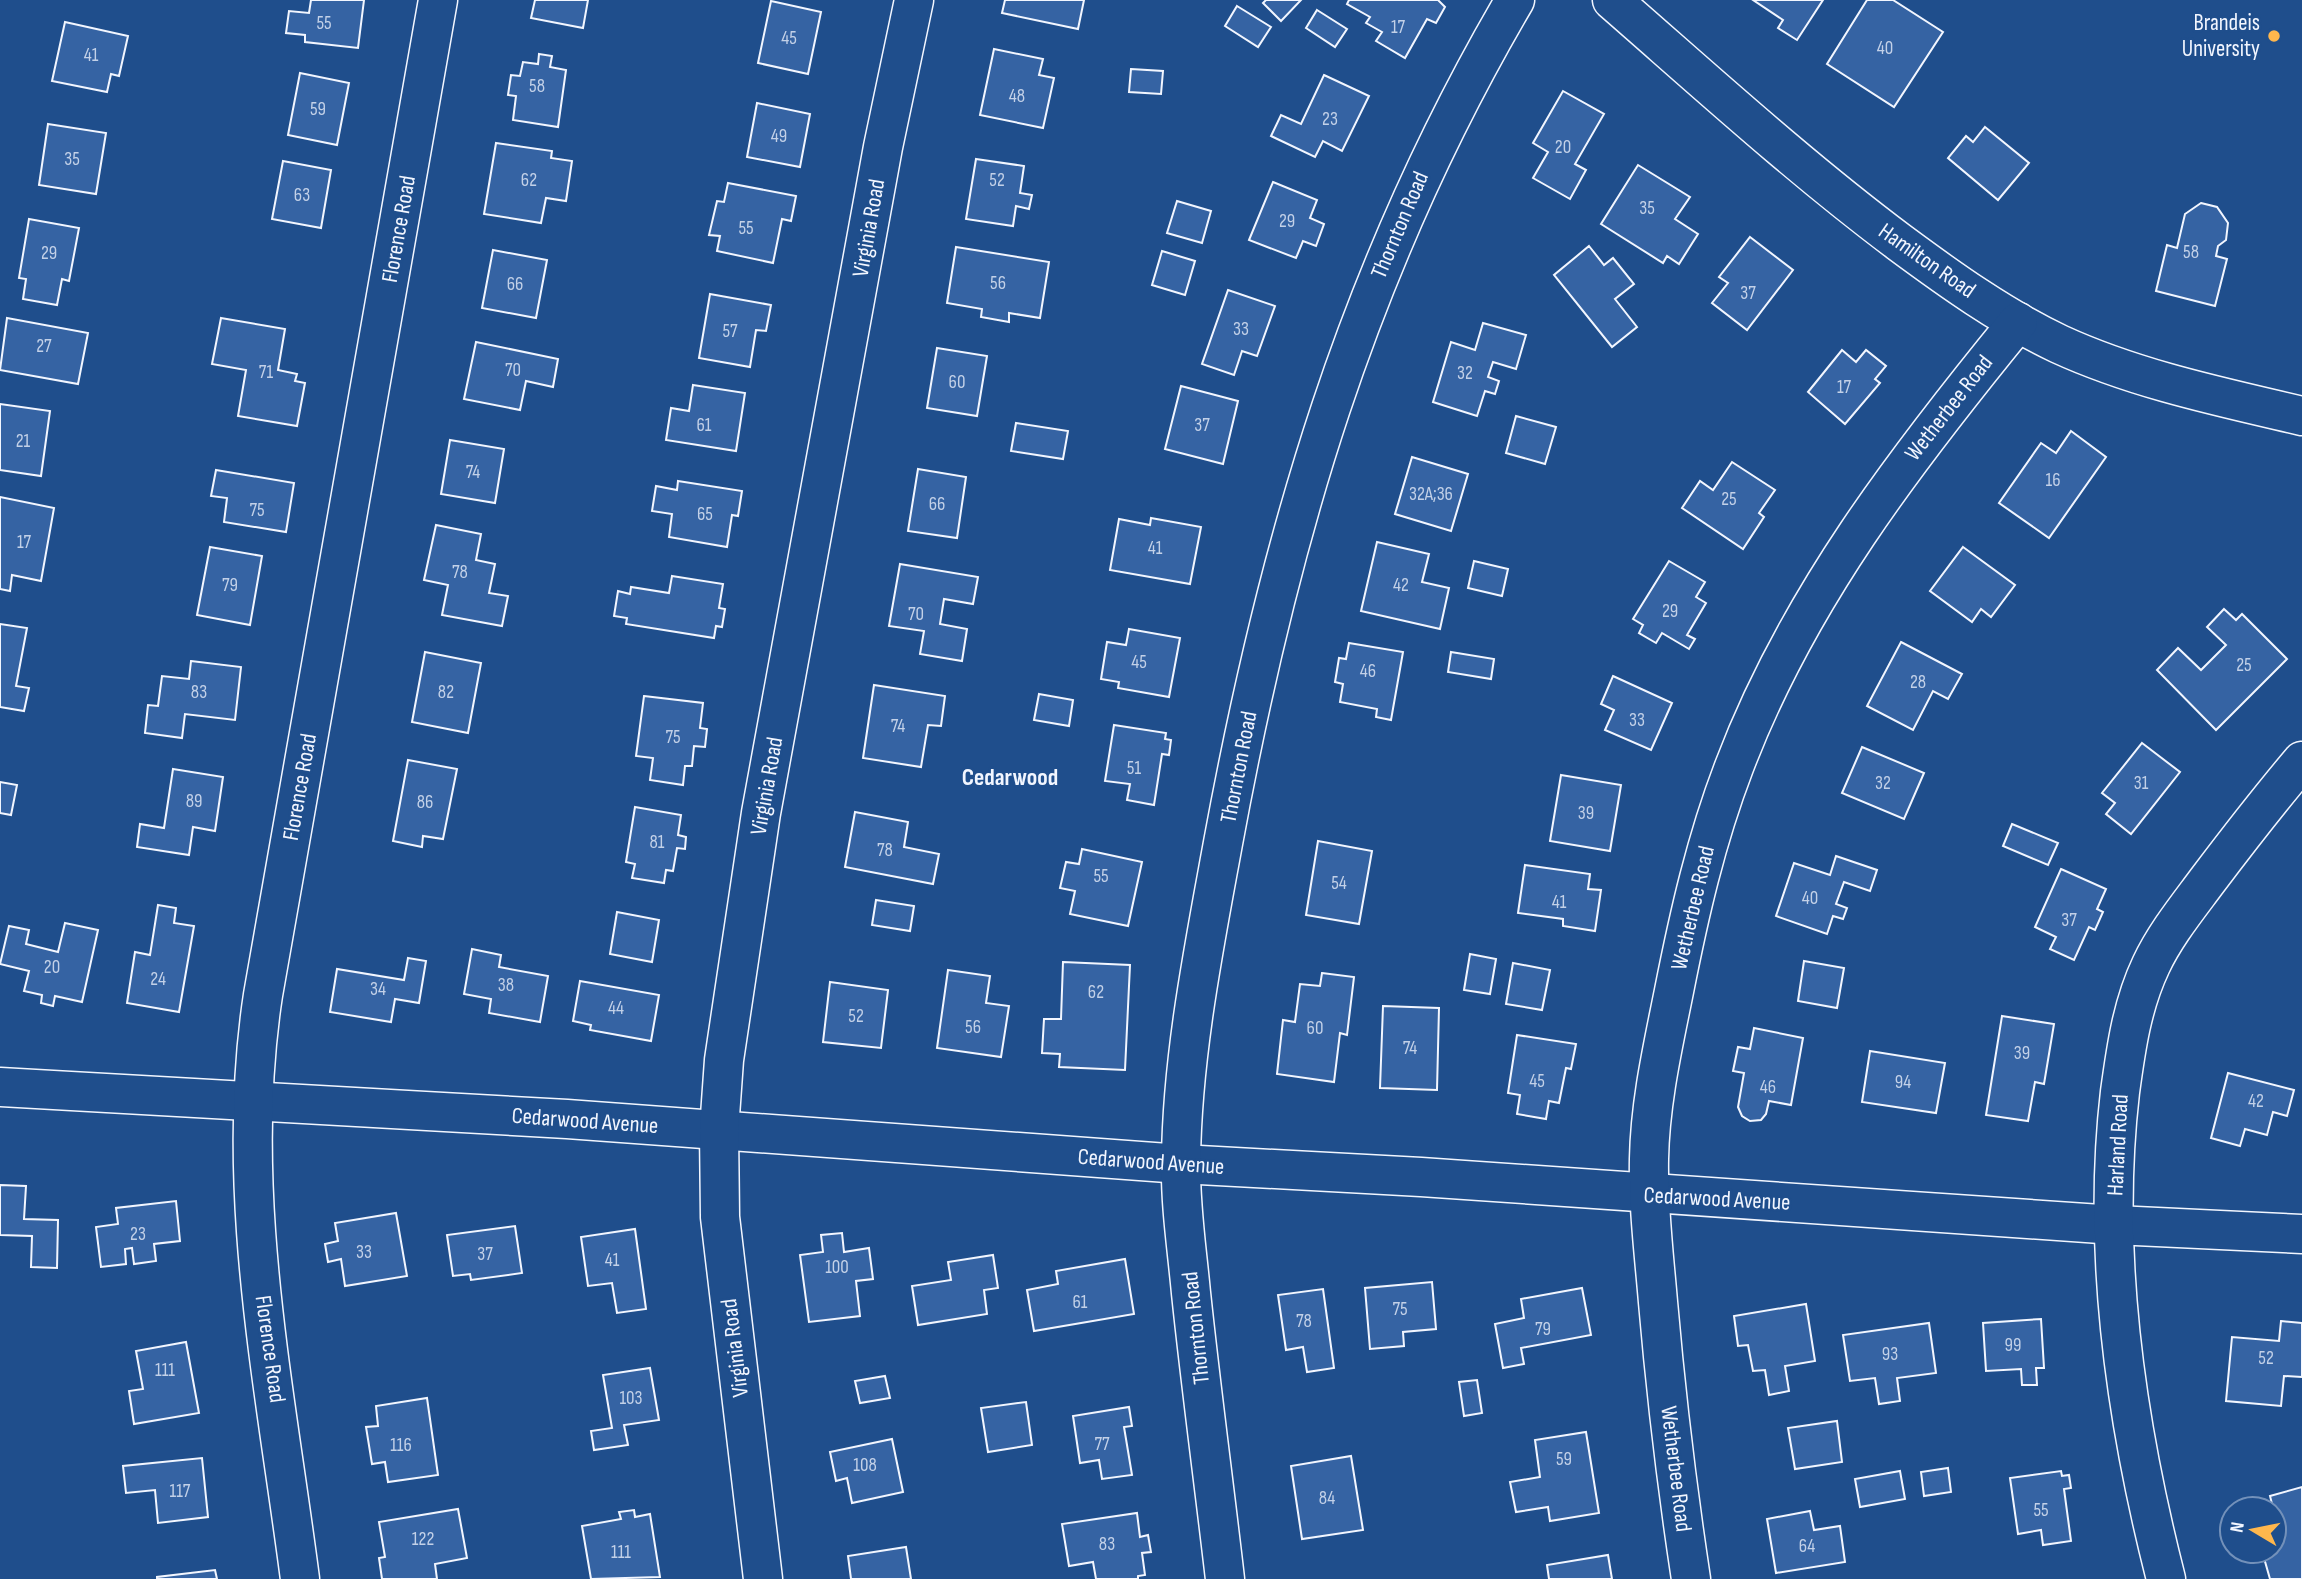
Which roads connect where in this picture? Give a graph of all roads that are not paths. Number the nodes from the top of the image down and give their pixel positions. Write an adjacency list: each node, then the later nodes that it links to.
1 (438, 0): 9 (street, Florence Road)
2 (914, 0): 10 (street, Virginia Road)
3 (1515, 0): 11 (street, Thornton Road)
4 (1612, 0): 5 (street, Hamilton Road)
5 (2018, 322): 6 (street, Hamilton Road); 12 (street, Wetherbee Road)
6 (2302, 416)
7 (2302, 761): 13 (street, Harland Road)
8 (0, 1087): 9 (street, Cedarwood Avenue)
9 (253, 1103): 10 (street, Cedarwood Avenue); 15 (street, Florence Road)
10 (719, 1130): 11 (street, Cedarwood Avenue); 16 (street, Virginia Road)
11 (1181, 1164): 12 (street, Cedarwood Avenue); 17 (street, Thornton Road)
12 (1649, 1195): 13 (street, Cedarwood Avenue); 18 (street, Wetherbee Road)
13 (2115, 1225): 14 (street, Cedarwood Avenue); 19 (street, Harland Road)
14 (2302, 1234)
15 (300, 1579)
16 (763, 1579)
17 (1225, 1579)
18 (1691, 1579)
19 (2166, 1579)

